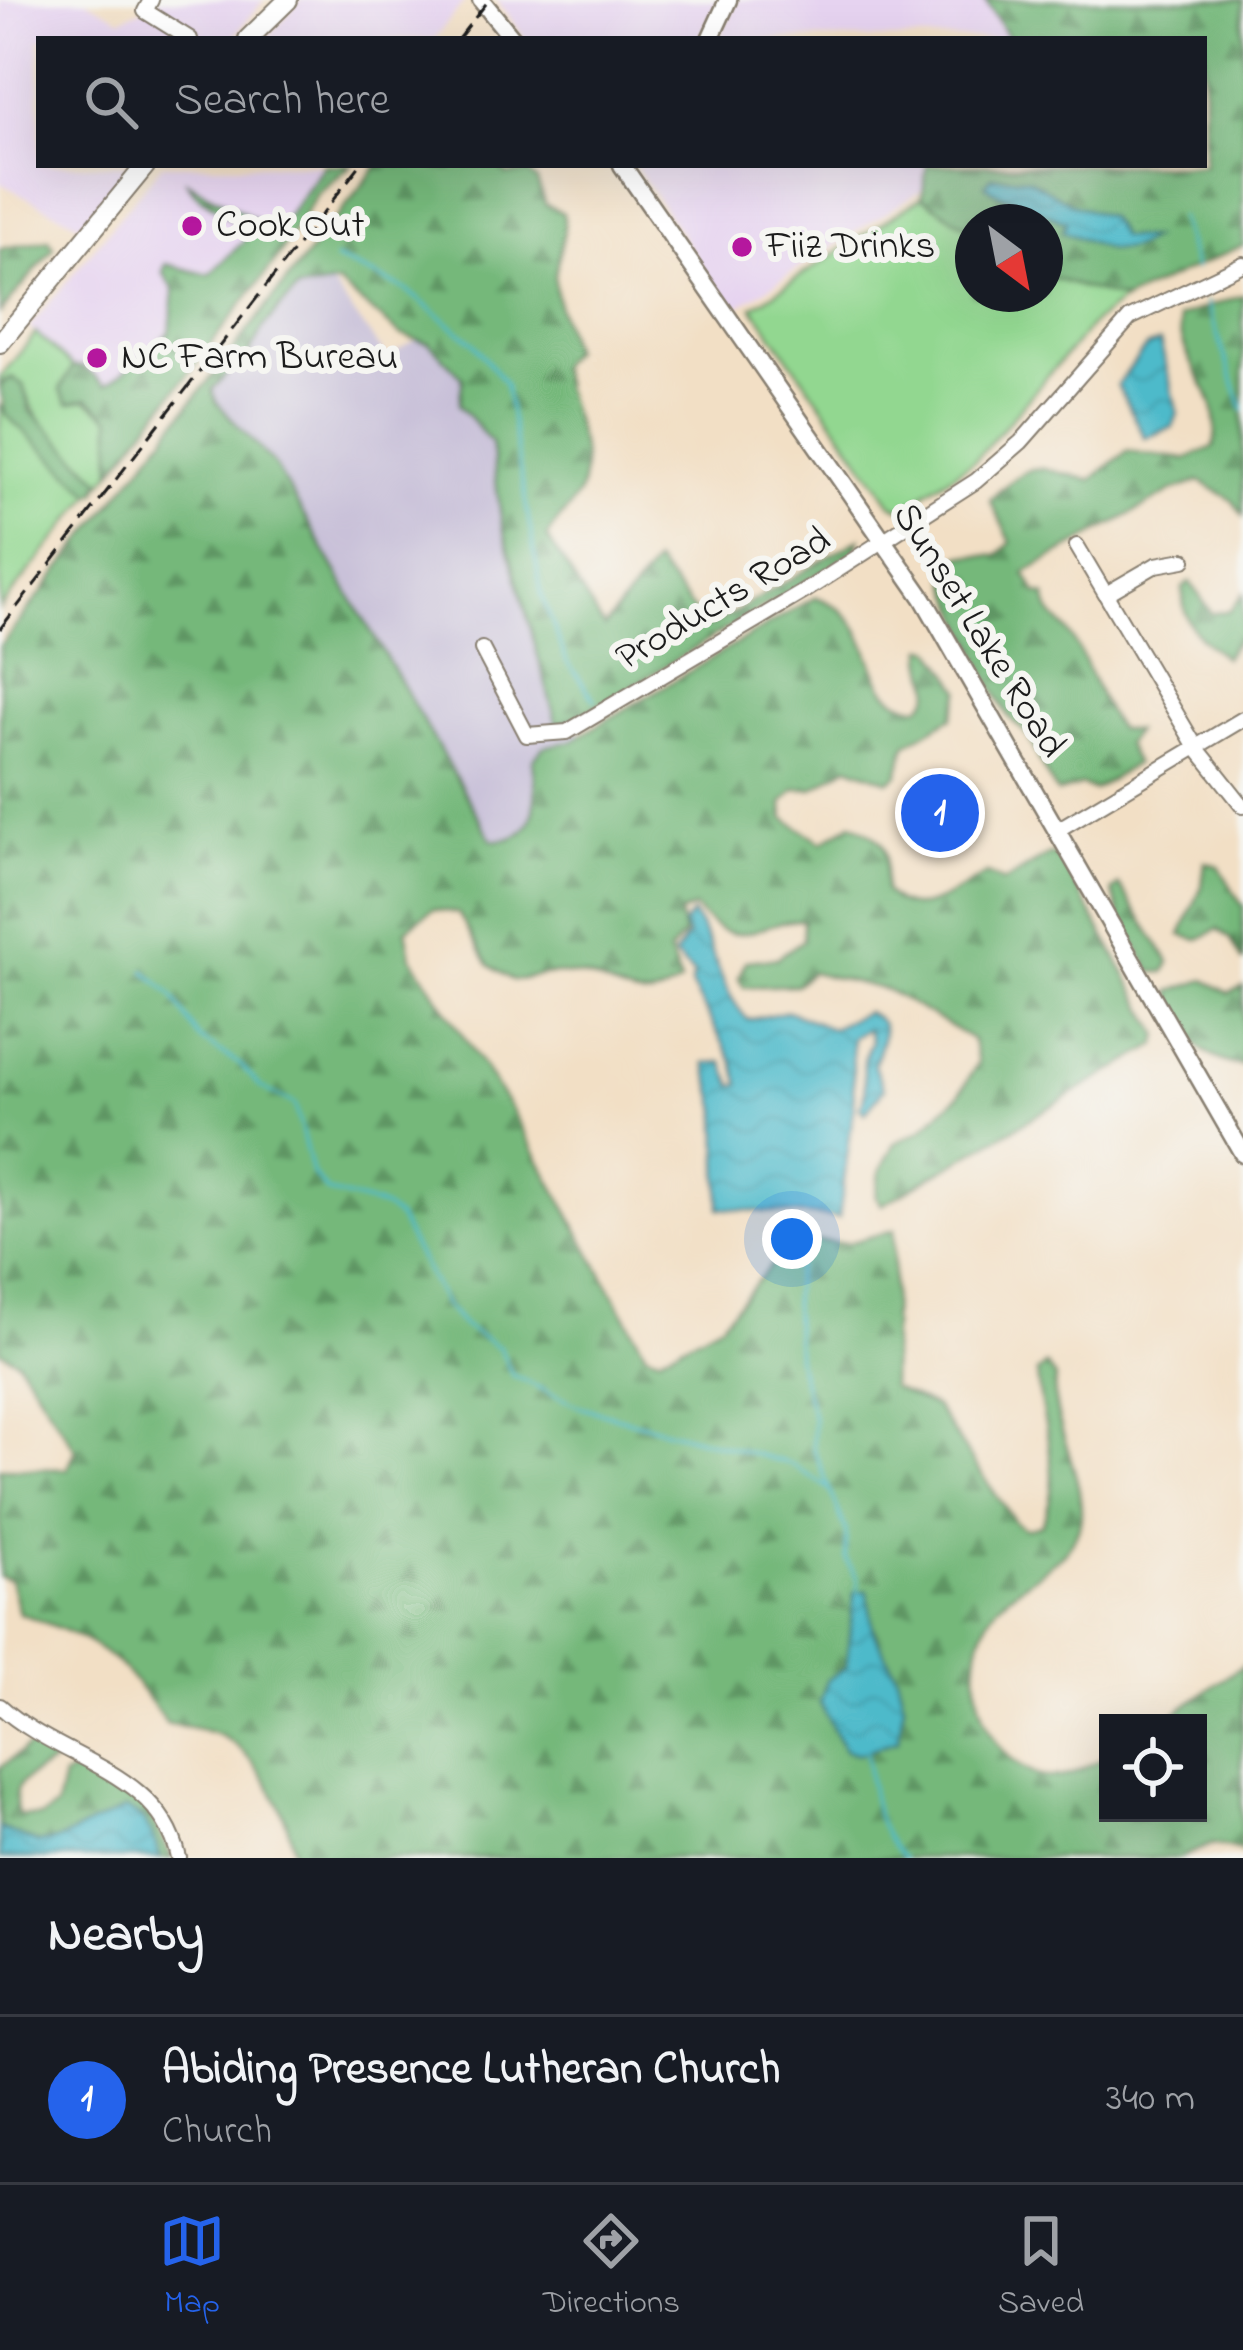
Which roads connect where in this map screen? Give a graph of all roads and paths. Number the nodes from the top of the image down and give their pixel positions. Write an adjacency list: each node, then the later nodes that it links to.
1 (270, 0): 6 (highway)
2 (288, 0): 6 (highway)
3 (481, 0): 9 (main road)
4 (728, 0): 10 (main road)
5 (148, 5): 7 (street)
6 (263, 21): 8 (highway)
7 (186, 36)
8 (250, 36)
9 (511, 36)
10 (711, 36)
11 (144, 168): 14 (highway)
12 (624, 168): 15 (main road, Sunset Lake Road)
13 (1243, 264): 15 (street, Products Road)
14 (0, 343)
15 (886, 541): 19 (street, Products Road); 23 (main road, Sunset Lake Road)
16 (1077, 546): 18 (street)
17 (1184, 560): 18 (street)
18 (1106, 594): 21 (street)
19 (482, 649)
20 (1243, 719): 21 (street)
21 (1196, 747): 22 (street); 23 (street)
22 (1243, 806)
23 (1059, 829): 24 (main road, Sunset Lake Road)
24 (1243, 1154)
25 (0, 1706): 26 (street)
26 (179, 1858)

